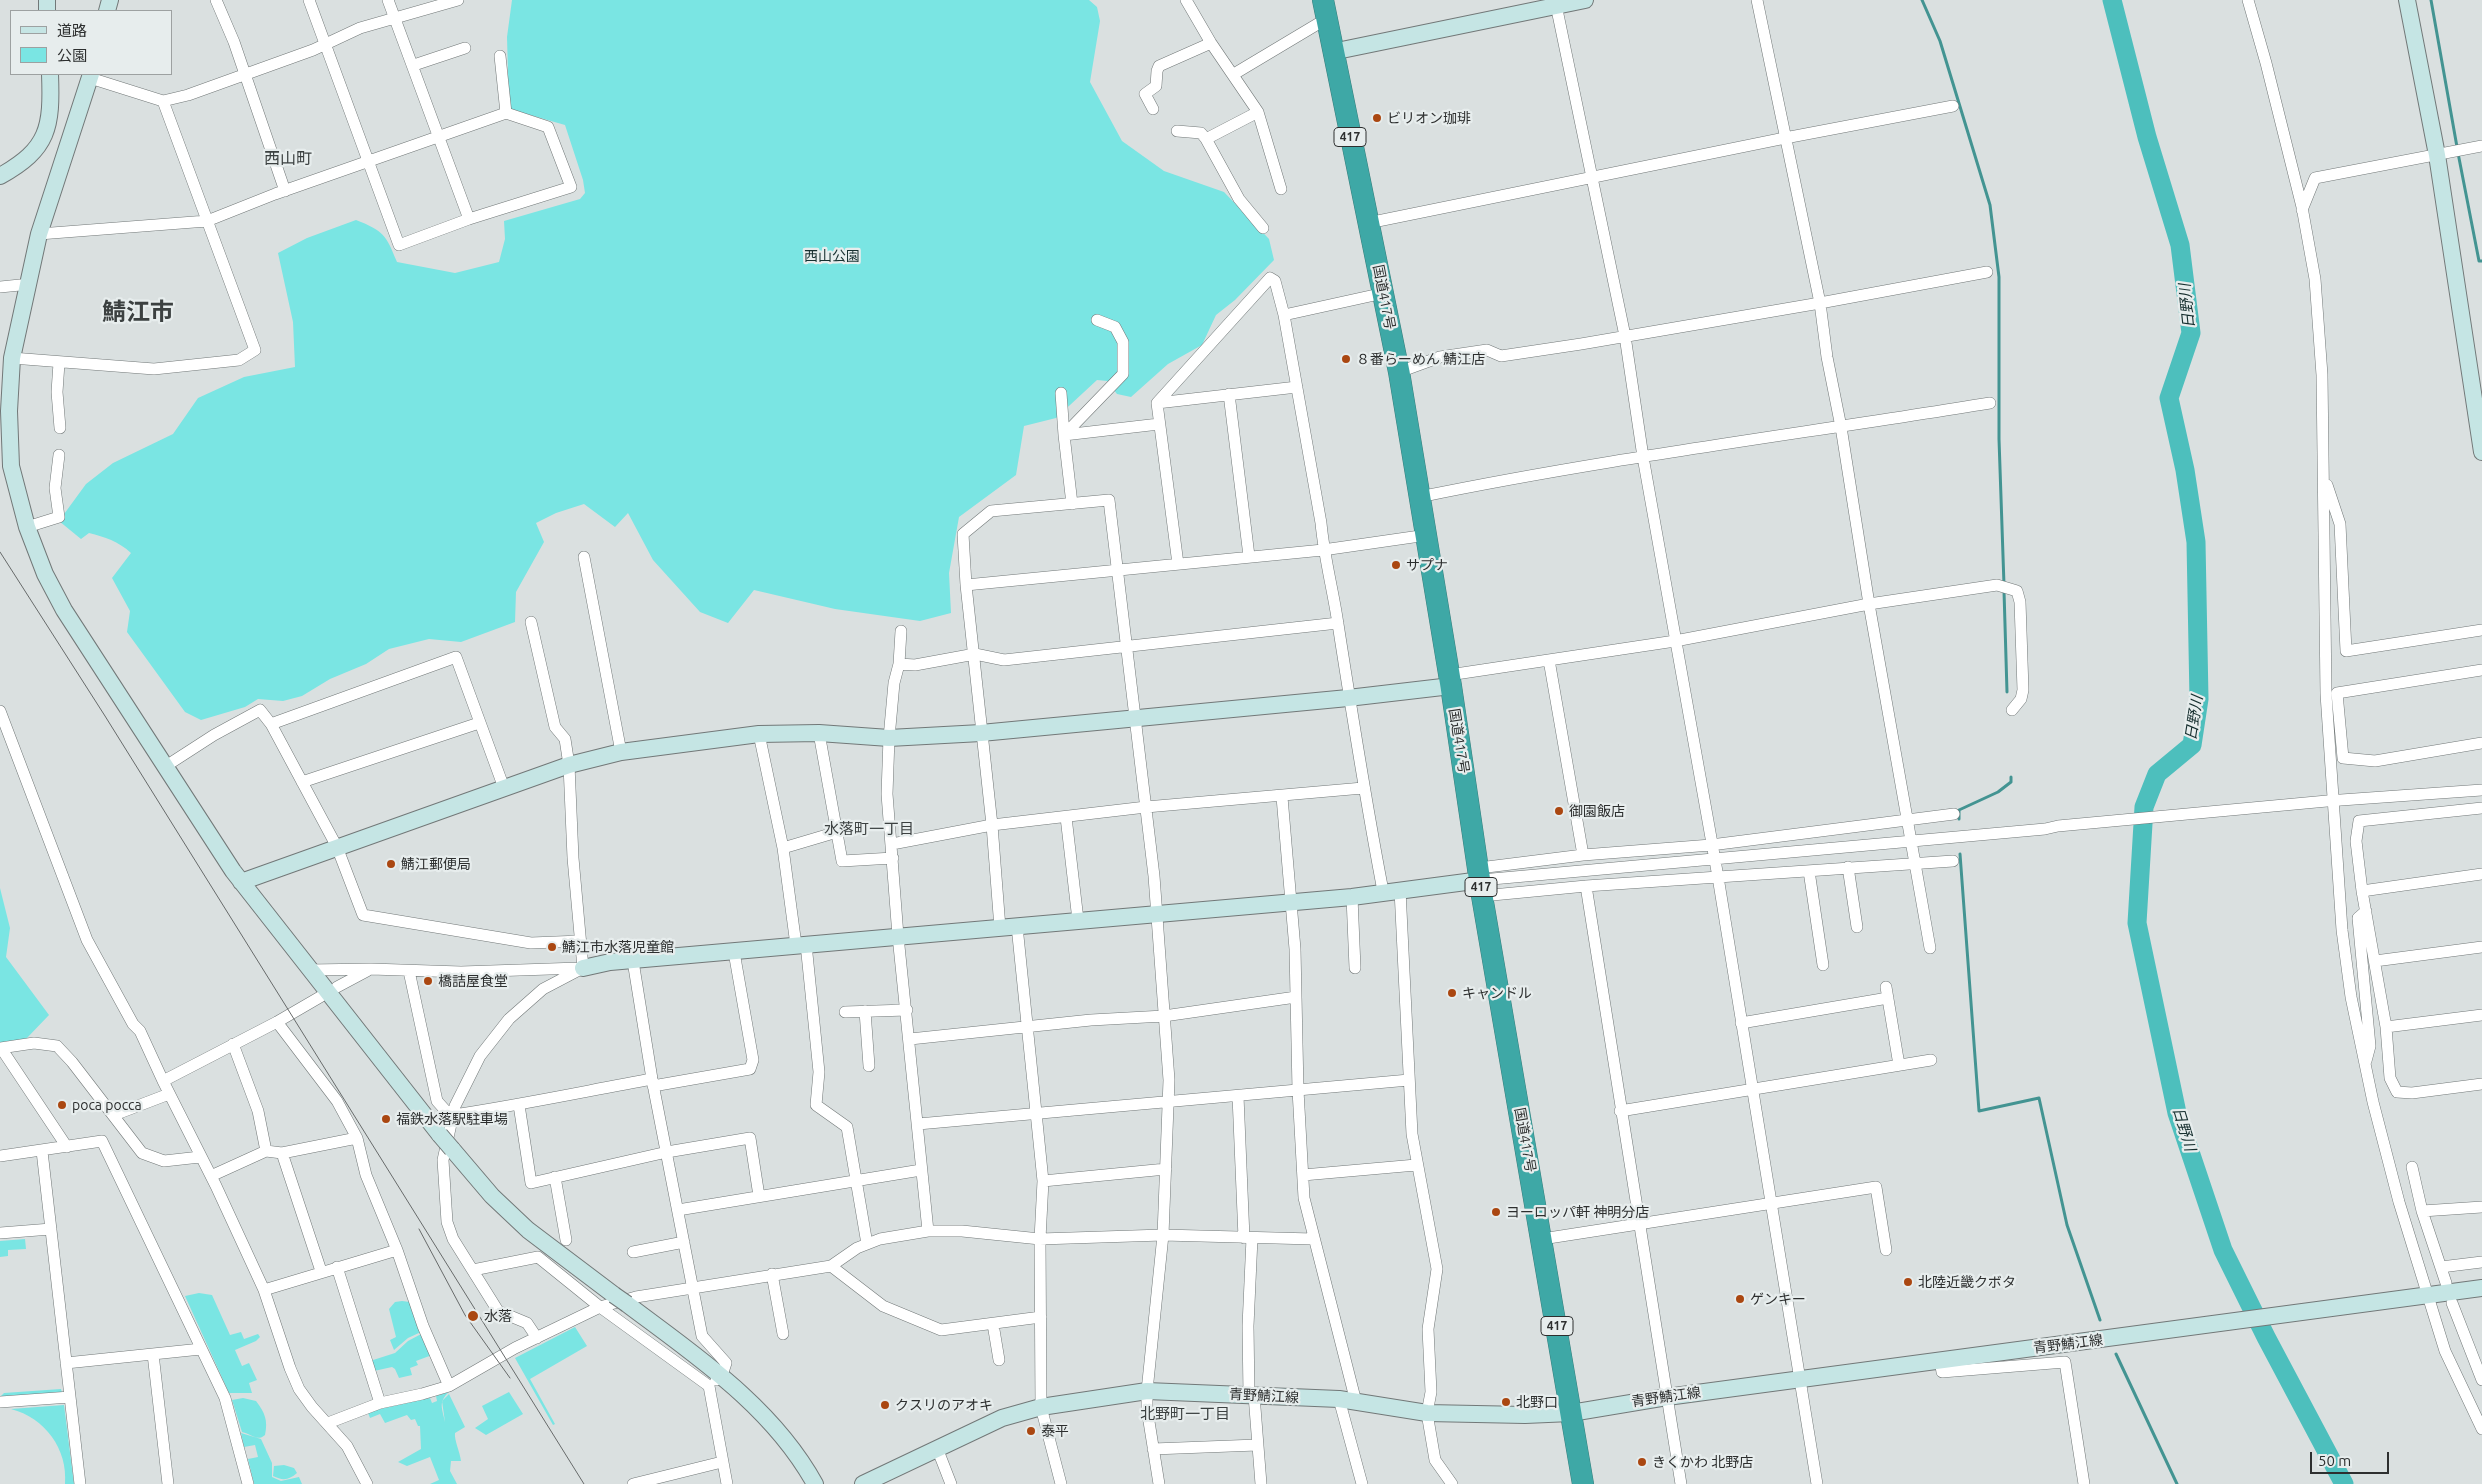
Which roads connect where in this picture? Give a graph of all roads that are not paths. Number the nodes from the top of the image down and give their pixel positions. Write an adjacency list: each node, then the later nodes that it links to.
1 (216, 0): 19 (street)
2 (309, 0): 14 (street)
3 (388, 0): 12 (street)
4 (458, 0): 12 (street)
5 (1186, 0): 13 (street)
6 (1584, 0): 10 (street)
7 (1757, 0): 30 (street)
8 (2248, 0): 39 (street)
9 (2407, 0): 33 (street)
10 (1556, 3): 16 (street); 36 (street)
11 (1325, 10): 16 (highway, 国道417号 / 417); 20 (street)
12 (394, 18): 14 (street); 18 (street)
13 (1211, 42): 20 (street); 25 (street)
14 (324, 44): 19 (street); 34 (street)
15 (465, 48): 18 (street)
16 (1332, 52): 42 (highway, 国道417号 / 417)
17 (500, 56): 26 (street)
18 (414, 65): 29 (street)
19 (244, 74): 23 (street); 38 (street)
20 (1234, 74): 27 (street)
21 (50, 75): 35 (street)
22 (91, 76): 23 (street); 44 (street)
23 (163, 101): 41 (street)
24 (1954, 106): 30 (street)
25 (1153, 109)
26 (506, 112): 29 (street); 40 (street)
27 (1258, 112): 31 (street); 37 (street)
28 (1177, 131): 31 (street)
29 (439, 136): 34 (street); 40 (street)
30 (1785, 138): 36 (street); 49 (street)
31 (1206, 139): 43 (street)
32 (2482, 146): 33 (street)
33 (2437, 155): 39 (street); 56 (street)
34 (368, 162): 38 (street); 40 (street)
35 (0, 176)
36 (1592, 178): 42 (street); 52 (street)
37 (1281, 189)
38 (285, 191): 41 (street)
39 (2302, 210): 69 (street)
40 (470, 219)
41 (208, 221): 44 (street); 54 (street)
42 (1368, 223): 48 (highway, 国道417号 / 417)
43 (1263, 228)
44 (39, 234): 53 (street)
45 (1987, 272): 49 (street)
46 (20, 285): 47 (street)
47 (0, 287)
48 (1384, 293): 50 (street); 55 (highway, 国道417号 / 417)
49 (1820, 303): 52 (street); 63 (street)
50 (1284, 315): 57 (street); 61 (street)
51 (1096, 320): 65 (street)
52 (1625, 336): 55 (street); 68 (street)
53 (12, 358): 54 (street); 72 (street)
54 (59, 363): 64 (street)
55 (1399, 372): 70 (highway, 国道417号 / 417)
56 (2477, 373): 66 (street)
57 (1297, 387): 59 (street); 74 (street)
58 (1061, 393): 65 (street)
59 (1229, 394): 61 (street); 75 (street)
60 (1990, 402): 63 (street)
61 (1157, 404): 62 (street)
62 (1159, 424): 65 (street); 77 (street)
63 (1841, 427): 68 (street); 80 (street)
64 (60, 428)
65 (1064, 435): 71 (street)
66 (2482, 452)
67 (58, 455): 72 (street)
68 (1643, 457): 70 (street); 85 (street)
69 (2324, 474): 83 (street); 111 (street)
70 (1419, 497): 73 (highway, 国道417号 / 417)
71 (1072, 504): 78 (street); 79 (street)
72 (28, 527): 105 (street)
73 (1427, 535): 74 (street); 91 (highway, 国道417号 / 417)
74 (1323, 550): 75 (street); 82 (street)
75 (1248, 556): 77 (street)
76 (584, 558): 103 (street)
77 (1178, 564): 78 (street)
78 (1116, 570): 79 (street); 86 (street)
79 (966, 585): 87 (street)
80 (1869, 604): 85 (street); 93 (street); 116 (street)
81 (531, 622): 104 (street)
82 (1338, 623): 86 (street); 92 (street)
83 (2482, 630)
84 (901, 631): 89 (street)
85 (1675, 640): 88 (street); 121 (street)
86 (1127, 645): 87 (street); 95 (street)
87 (975, 654): 89 (street); 99 (street)
88 (1549, 660): 91 (street); 124 (street)
89 (899, 664): 101 (street)
90 (2482, 670): 102 (street)
91 (1450, 681): 92 (street); 133 (highway, 国道417号 / 417)
92 (1348, 698): 95 (street); 108 (street)
93 (2012, 710)
94 (0, 712): 181 (street)
95 (1134, 717): 99 (street); 112 (street)
96 (479, 723): 97 (street); 106 (street); 107 (street)
97 (271, 724): 105 (street); 106 (street)
98 (819, 733): 100 (street); 101 (street); 118 (street)
99 (981, 733): 101 (street); 117 (street)
100 (759, 734): 103 (street); 123 (street)
101 (889, 738): 120 (street)
102 (2482, 743)
103 (621, 752): 104 (street)
104 (569, 765): 107 (street); 148 (street)
105 (166, 766): 134 (street)
106 (302, 782): 122 (street)
107 (504, 788): 122 (street)
108 (1364, 788): 110 (street); 137 (street)
109 (2482, 790): 111 (street)
110 (1282, 797): 112 (street); 140 (street)
111 (2331, 801): 119 (street); 179 (street)
112 (1146, 807): 115 (street); 142 (street)
113 (2482, 808): 138 (street)
114 (1954, 814): 116 (street)
115 (1066, 817): 117 (street); 143 (street)
116 (1907, 819): 119 (street); 121 (street)
117 (992, 826): 120 (street); 146 (street)
118 (837, 832): 123 (street); 125 (street)
119 (1911, 841): 126 (street); 128 (street)
120 (892, 844): 125 (street)
121 (1711, 845): 124 (street); 126 (street)
122 (336, 847): 134 (street); 148 (street)
123 (783, 848): 149 (street)
124 (1583, 855): 133 (street)
125 (893, 858): 147 (street)
126 (1714, 859): 132 (street); 133 (street)
127 (1952, 860): 128 (street)
128 (1916, 864): 129 (street); 151 (street)
129 (1848, 867): 130 (street); 145 (street)
130 (1810, 871): 132 (street); 155 (street)
131 (2482, 874): 138 (street)
132 (1718, 877): 135 (street); 170 (street)
133 (1481, 881): 135 (street); 136 (street); 224 (highway, 国道417号 / 417)
134 (241, 882): 159 (street)
135 (1586, 886): 190 (street)
136 (1400, 890): 137 (street); 180 (street)
137 (1383, 891): 139 (street)
138 (2362, 891): 141 (street)
139 (1352, 897): 140 (street); 157 (street)
140 (1291, 902): 142 (street); 163 (street)
141 (2366, 911): 154 (street); 179 (street)
142 (1157, 913): 143 (street); 168 (street)
143 (1078, 920): 144 (street)
144 (1017, 926): 146 (street); 171 (street)
145 (1856, 927)
146 (1000, 928): 147 (street)
147 (898, 936): 149 (street); 164 (street)
148 (581, 942): 156 (street)
149 (801, 944): 152 (street); 210 (street)
150 (2482, 947): 154 (street)
151 (1930, 948)
152 (734, 952): 153 (street); 182 (street)
153 (633, 961): 156 (street); 182 (street)
154 (2375, 961): 172 (street)
155 (1823, 965)
156 (583, 968): 160 (street); 193 (street)
157 (1355, 968)
158 (371, 969): 159 (street); 160 (street); 161 (street)
159 (310, 970): 257 (street, bridge)
160 (409, 972): 193 (street)
161 (337, 987)
162 (320, 997): 169 (street)
163 (1296, 997): 168 (street); 185 (street)
164 (906, 1010): 165 (street); 173 (street)
165 (865, 1011): 166 (street); 178 (street)
166 (845, 1012)
167 (2482, 1015): 172 (street)
168 (1164, 1016): 171 (street); 188 (street)
169 (277, 1022): 174 (street); 195 (street)
170 (1741, 1023): 177 (street); 184 (street)
171 (1028, 1027): 173 (street); 191 (street)
172 (2386, 1027): 183 (street)
173 (910, 1039): 194 (street)
174 (233, 1044): 181 (street); 198 (street)
175 (0, 1048): 192 (street); 196 (street)
176 (1931, 1060): 177 (street)
177 (1899, 1065): 184 (street)
178 (869, 1066)
179 (2366, 1066): 243 (street)
180 (1409, 1080): 185 (street); 203 (street)
181 (163, 1081): 186 (street)
182 (653, 1083): 189 (street); 199 (street)
183 (2482, 1084)
184 (1752, 1089): 190 (street); 213 (street)
185 (1298, 1090): 187 (street); 207 (street)
186 (169, 1094): 192 (street); 202 (street)
187 (1238, 1096): 188 (street); 222 (street)
188 (1168, 1103): 191 (street); 205 (street)
189 (519, 1106): 193 (street); 209 (street)
190 (1620, 1111): 217 (street)
191 (1038, 1112): 194 (street); 211 (street)
192 (114, 1115): 202 (street)
193 (453, 1115): 236 (street)
194 (918, 1124): 206 (street)
195 (357, 1138): 200 (street); 229 (street)
196 (67, 1147): 197 (street); 250 (street)
197 (42, 1151): 201 (street); 218 (street)
198 (266, 1151): 200 (street); 208 (street)
199 (667, 1152): 209 (street); 212 (street); 215 (street)
200 (282, 1153): 237 (street)
201 (0, 1156)
202 (200, 1157): 208 (street)
203 (1416, 1165): 207 (street); 269 (street)
204 (2412, 1167): 216 (street)
205 (1166, 1169): 211 (street); 221 (street)
206 (921, 1170): 210 (street); 219 (street)
207 (1303, 1175): 226 (street)
208 (210, 1176): 242 (street)
209 (555, 1177): 225 (street)
210 (857, 1181): 212 (street); 228 (street)
211 (1043, 1181): 223 (street)
212 (759, 1196): 215 (street)
213 (1770, 1204): 217 (street); 230 (street); 256 (street)
214 (2482, 1207): 216 (street)
215 (678, 1210): 227 (street)
216 (2422, 1211): 235 (street)
217 (1638, 1225): 224 (street); 263 (street)
218 (51, 1229): 220 (street); 255 (street)
219 (928, 1231): 223 (street); 228 (street)
220 (0, 1233)
221 (1163, 1235): 222 (street); 223 (street); 260 (street)
222 (1248, 1238): 226 (street); 261 (street)
223 (1040, 1239): 246 (street)
224 (1542, 1239): 270 (highway, 国道417号 / 417)
225 (566, 1240)
226 (1313, 1240): 266 (street)
227 (684, 1242): 231 (street); 240 (street)
228 (867, 1244): 233 (street)
229 (397, 1250): 234 (street); 259 (street)
230 (1886, 1250)
231 (633, 1252)
232 (2482, 1262): 235 (street)
233 (831, 1266): 238 (street); 247 (street)
234 (337, 1267): 237 (street); 267 (street)
235 (2441, 1267): 239 (street)
236 (473, 1270): 245 (street); 249 (street)
237 (321, 1272): 242 (street)
238 (772, 1274): 240 (street); 248 (street)
239 (2446, 1282)
240 (692, 1288): 245 (street); 257 (street)
241 (2482, 1288): 243 (street, 青野鯖江線)
242 (264, 1290): 271 (street)
243 (2425, 1297): 254 (street, 青野鯖江線); 272 (street)
244 (2452, 1303): 252 (street)
245 (600, 1306): 249 (street); 257 (street)
246 (1041, 1317): 247 (street); 268 (street)
247 (993, 1324): 253 (street)
248 (783, 1334)
249 (537, 1338): 259 (street)
250 (201, 1349): 251 (street); 279 (street)
251 (154, 1354): 255 (street); 278 (street)
252 (2477, 1354): 258 (street)
253 (999, 1360)
254 (1940, 1360): 256 (street, 青野鯖江線); 294 (street)
255 (66, 1363): 262 (street)
256 (1799, 1379): 263 (street, 青野鯖江線); 293 (street)
257 (716, 1380): 276 (street); 283 (street)
258 (2482, 1380)
259 (449, 1386): 267 (street)
260 (1147, 1391): 261 (street, 青野鯖江線); 268 (street, 青野鯖江線); 275 (street)
261 (1252, 1395): 264 (street, 青野鯖江線); 273 (street)
262 (70, 1397): 265 (street); 277 (street)
263 (1667, 1397): 270 (street, 青野鯖江線); 292 (street)
264 (1339, 1399): 266 (street, 青野鯖江線); 289 (street)
265 (0, 1402)
266 (1356, 1402): 269 (street, 青野鯖江線)
267 (380, 1403): 271 (street)
268 (1041, 1407): 274 (street, 青野鯖江線); 286 (street)
269 (1427, 1412): 270 (street, 青野鯖江線); 290 (street)
270 (1571, 1413): 291 (highway, 国道417号 / 417)
271 (328, 1423): 280 (street)
272 (2482, 1428)
273 (1256, 1445): 275 (street); 288 (street)
274 (937, 1448): 284 (street, 青野鯖江線); 285 (street)
275 (1153, 1449): 287 (street)
276 (722, 1462): 281 (street); 282 (street)
277 (80, 1484)
278 (168, 1484)
279 (248, 1484)
280 (367, 1484)
281 (633, 1484)
282 (727, 1484)
283 (815, 1484)
284 (863, 1484)
285 (951, 1484)
286 (1061, 1484)
287 (1159, 1484)
288 (1261, 1484)
289 (1362, 1484)
290 (1452, 1484)
291 (1583, 1484)
292 (1681, 1484)
293 (1817, 1484)
294 (2084, 1484)

